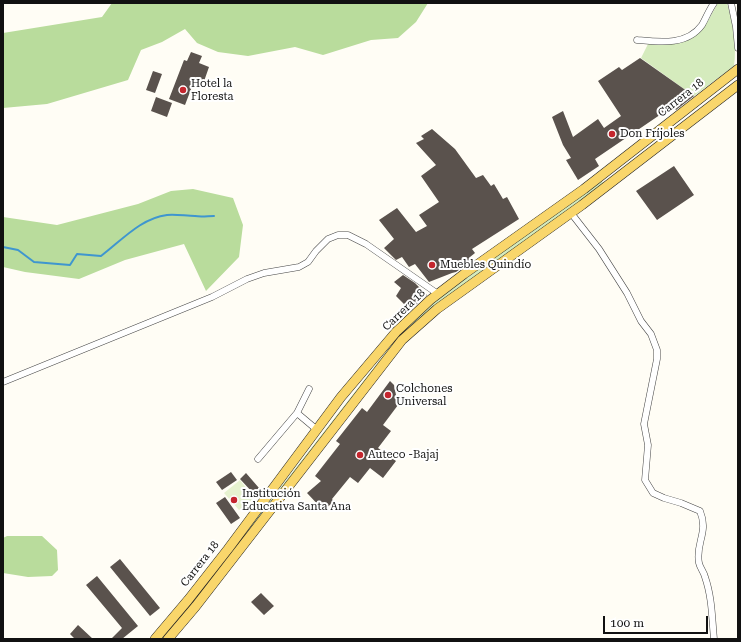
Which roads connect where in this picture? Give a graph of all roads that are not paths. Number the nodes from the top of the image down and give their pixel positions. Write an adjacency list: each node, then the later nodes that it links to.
1 (714, 3): 3 (street)
2 (731, 3): 4 (street)
3 (637, 40)
4 (738, 48)
5 (737, 67): 8 (main road, Carrera 18)
6 (738, 85): 7 (main road, Carrera 18)
7 (571, 214): 15 (main road, Carrera 18); 16 (street)
8 (438, 294): 9 (street); 12 (main road, Carrera 18)
9 (3, 382)
10 (309, 389): 11 (street)
11 (297, 413): 12 (street); 13 (street)
12 (316, 429): 14 (main road, Carrera 18)
13 (258, 459)
14 (155, 639)
15 (168, 639)
16 (714, 639)

